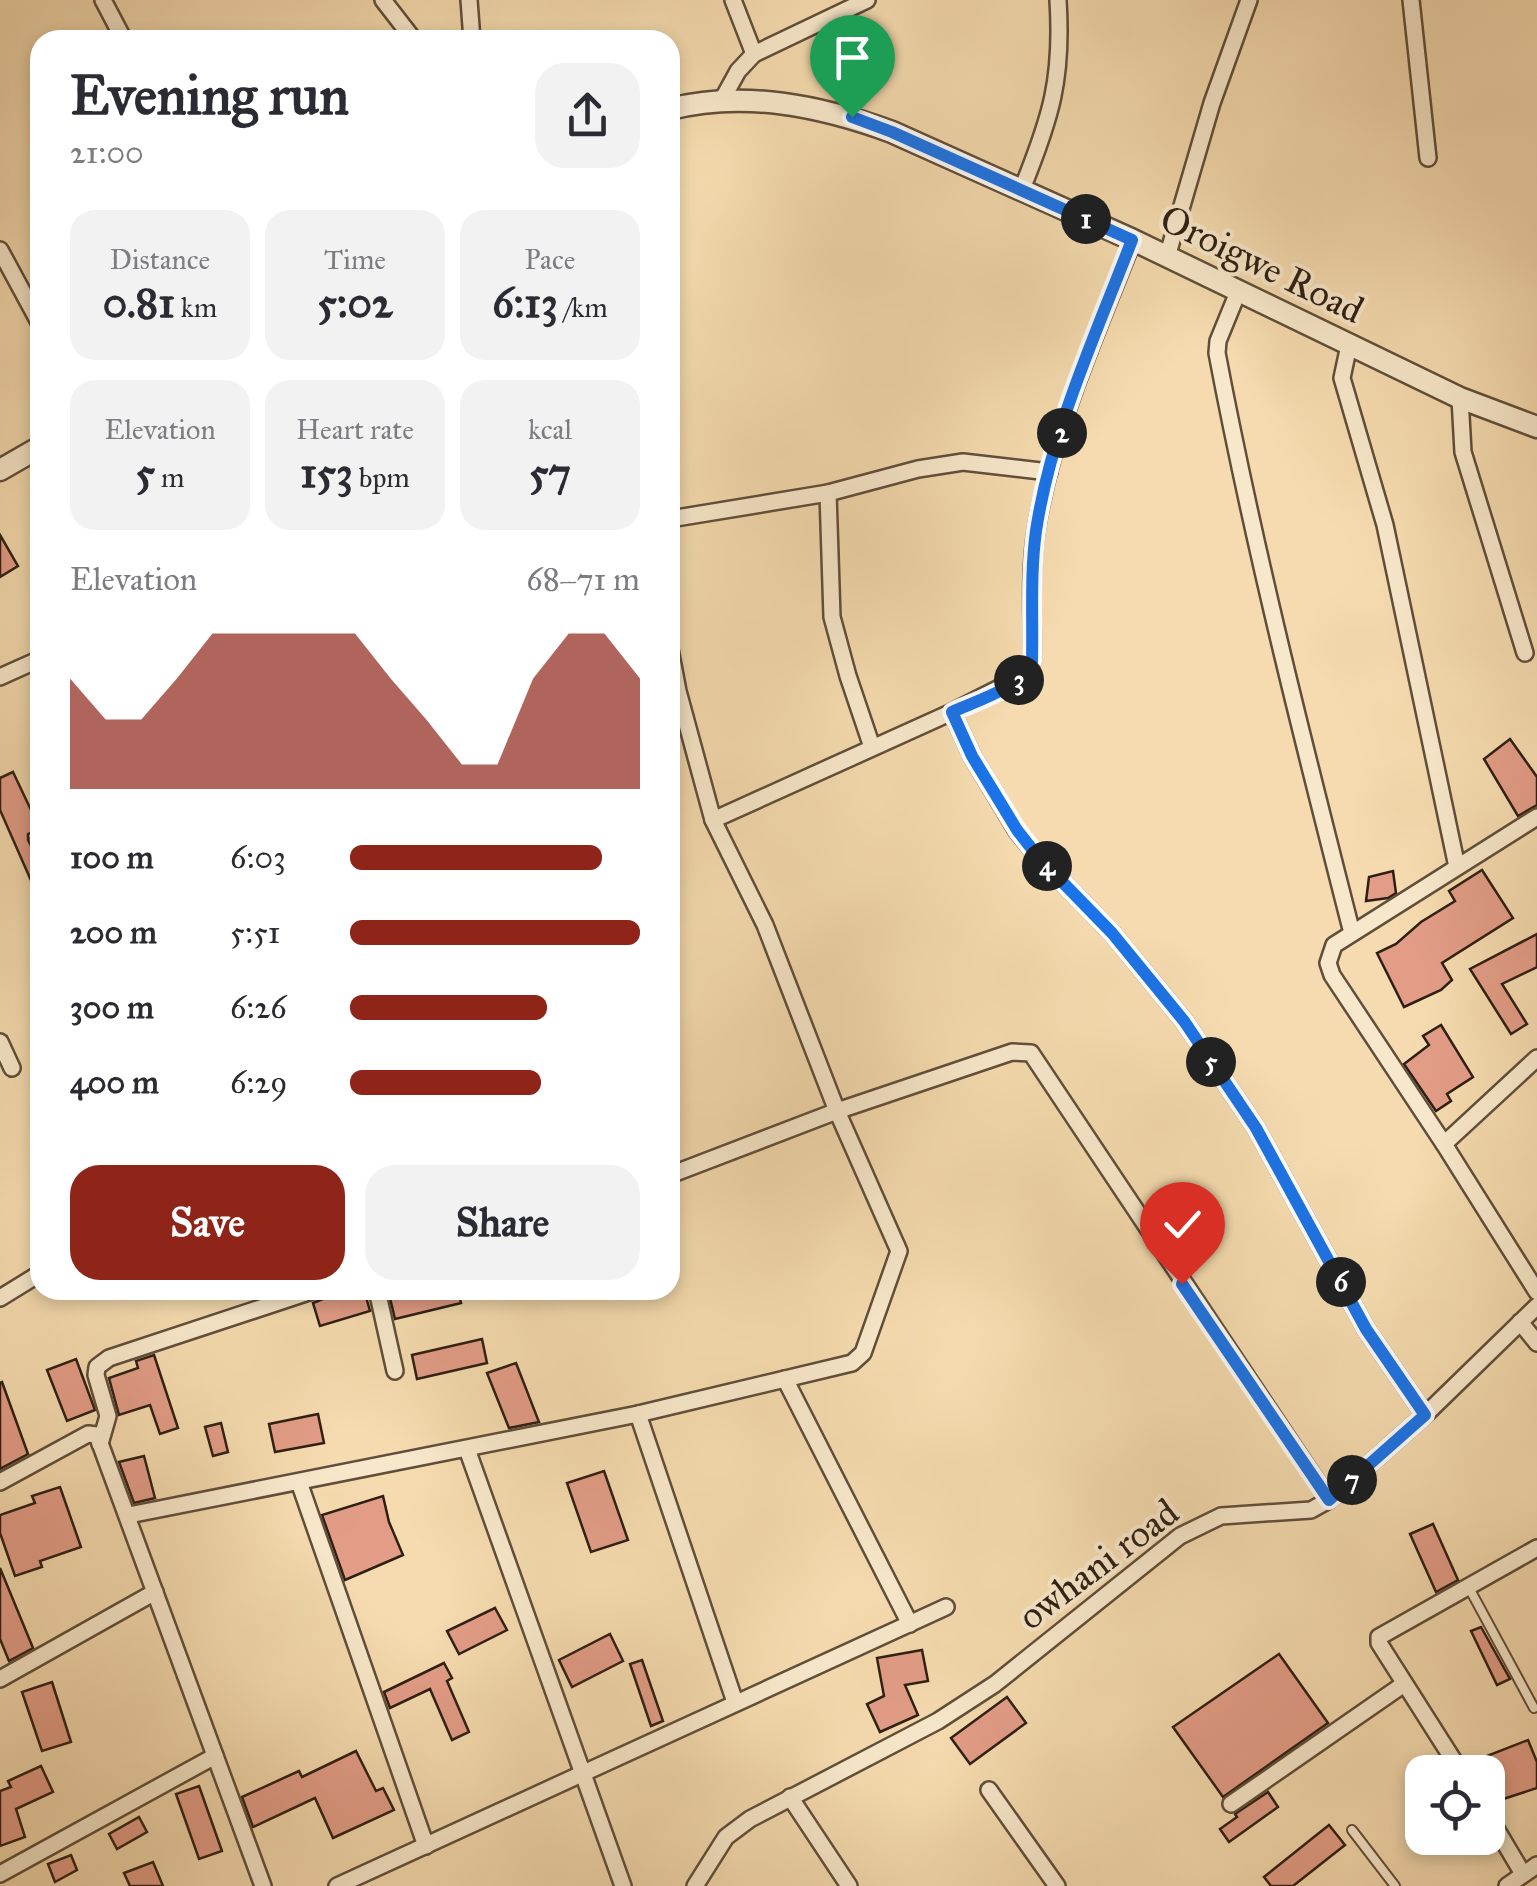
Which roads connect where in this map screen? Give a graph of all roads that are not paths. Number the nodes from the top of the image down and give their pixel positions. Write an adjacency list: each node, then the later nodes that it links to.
1 (103, 0): 9 (street)
2 (383, 0): 10 (street)
3 (469, 0): 11 (street)
4 (732, 0): 12 (street)
5 (868, 0): 12 (street)
6 (1058, 0): 16 (street)
7 (1249, 0): 19 (street)
8 (1411, 0): 15 (street)
9 (119, 30)
10 (406, 30)
11 (471, 30)
12 (754, 54): 13 (street)
13 (722, 100): 14 (street, Oroigwe Road); 16 (street, Oroigwe Road)
14 (680, 107)
15 (1428, 158)
16 (1022, 189): 17 (street, Oroigwe Road)
17 (1132, 240): 19 (street, Oroigwe Road); 27 (street)
18 (0, 250): 21 (street)
19 (1167, 257): 20 (street, Oroigwe Road)
20 (1238, 292): 22 (street, Oroigwe Road); 39 (street)
21 (30, 306)
22 (1348, 345): 23 (street, Oroigwe Road); 38 (street)
23 (1460, 398): 24 (street, Oroigwe Road); 30 (street)
24 (1537, 427)
25 (30, 453): 26 (street)
26 (0, 470)
27 (1049, 472): 28 (street); 34 (street)
28 (828, 493): 29 (street); 35 (street)
29 (680, 517)
30 (1526, 654)
31 (30, 664): 32 (street)
32 (0, 677)
33 (680, 698): 37 (street)
34 (952, 712): 35 (street); 57 (street)
35 (872, 746): 37 (street)
36 (1537, 817): 38 (street)
37 (713, 820): 43 (street)
38 (1457, 867): 39 (street)
39 (1352, 933): 44 (street)
40 (0, 1042): 42 (street)
41 (1537, 1058): 44 (street)
42 (12, 1068)
43 (837, 1111): 45 (street); 55 (street); 62 (street)
44 (1444, 1144): 47 (street)
45 (680, 1171)
46 (30, 1280): 48 (street)
47 (1537, 1292)
48 (0, 1298)
49 (285, 1300): 58 (street)
50 (379, 1300): 54 (street)
51 (1537, 1306): 52 (street, owhani road)
52 (1520, 1322): 53 (street); 57 (street, owhani road)
53 (1537, 1343)
54 (395, 1371)
55 (785, 1379): 56 (street); 68 (street)
56 (638, 1414): 59 (street); 71 (street)
57 (1425, 1415): 62 (street, owhani road)
58 (100, 1444): 60 (street); 63 (street)
59 (467, 1449): 61 (street); 75 (street)
60 (0, 1482)
61 (298, 1482): 63 (street); 81 (street)
62 (1329, 1500): 77 (street, owhani road)
63 (129, 1515): 66 (street)
64 (1537, 1548): 65 (street)
65 (1468, 1586): 70 (street); 72 (lane)
66 (154, 1592): 69 (street); 74 (street)
67 (946, 1608): 68 (street)
68 (910, 1624): 71 (street)
69 (0, 1679)
70 (1404, 1684): 73 (street); 78 (street)
71 (735, 1702): 75 (street)
72 (1534, 1708)
73 (1450, 1755)
74 (215, 1756): 83 (street); 84 (street)
75 (582, 1772): 81 (street); 86 (street)
76 (988, 1790): 89 (street)
77 (790, 1797): 87 (street, owhani road); 88 (street)
78 (1231, 1804)
79 (1352, 1830): 90 (lane)
80 (1505, 1836): 82 (street)
81 (426, 1846): 85 (street)
82 (1533, 1870): 91 (street)
83 (0, 1874)
84 (262, 1886)
85 (337, 1886)
86 (623, 1886)
87 (695, 1886)
88 (849, 1886)
89 (1057, 1886)
90 (1395, 1886)
91 (1506, 1886)

